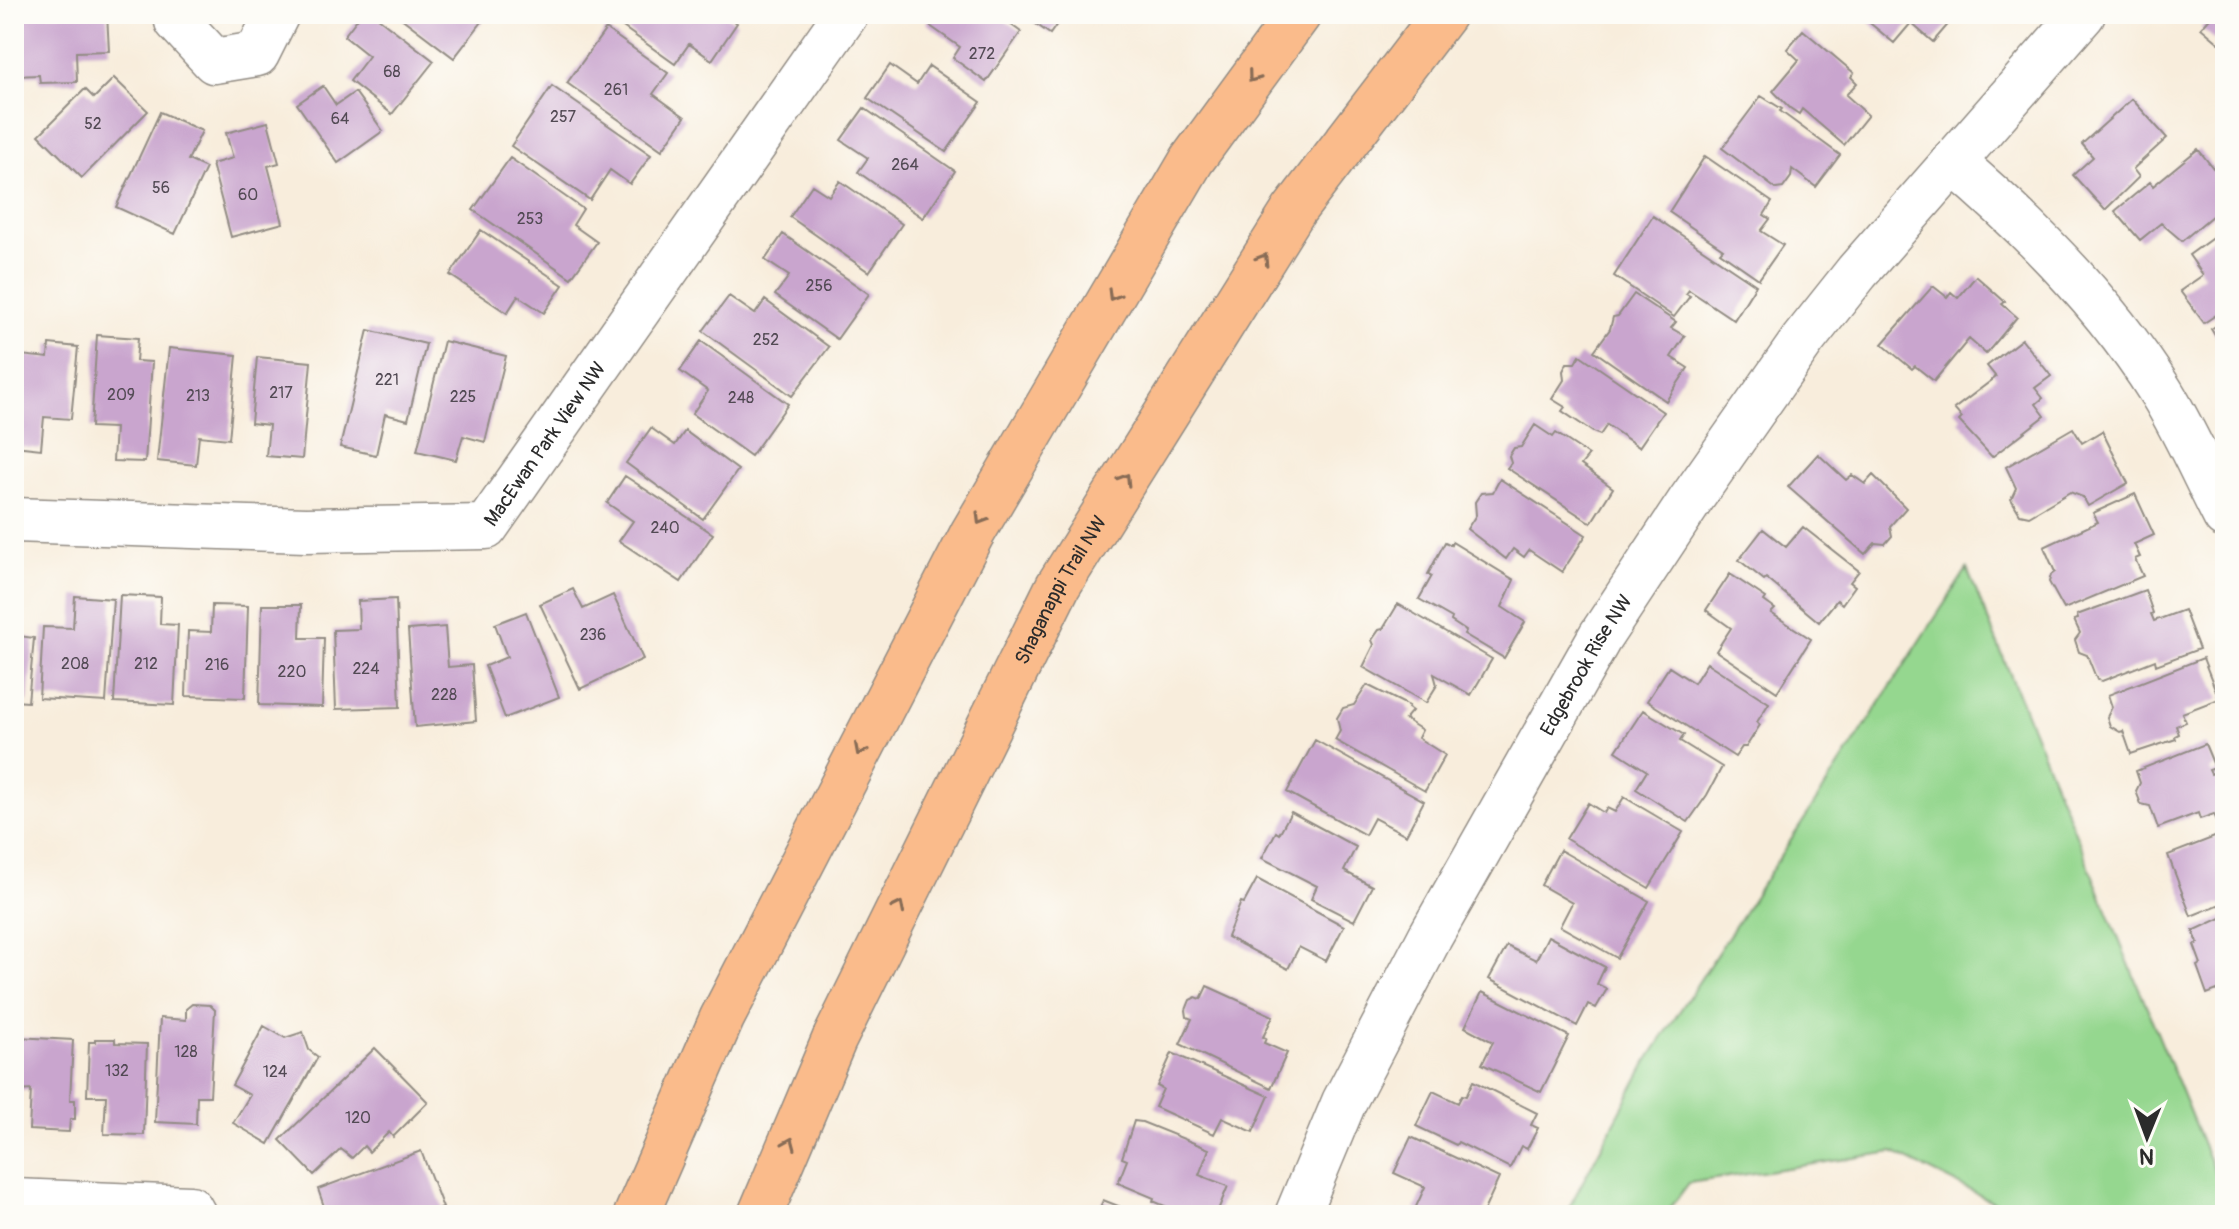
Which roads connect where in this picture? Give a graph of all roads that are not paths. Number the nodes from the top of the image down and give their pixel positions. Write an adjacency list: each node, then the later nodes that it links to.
1 (178, 14): 2 (street)
2 (277, 14)
3 (846, 14): 9 (street, MacEwan Park View NW)
4 (1299, 14): 12 (main road, one-way to 12)
5 (1444, 14): 13 (main road, Shaganappi Trail NW, one-way to 5)
6 (2083, 14): 7 (street, Edgebrook Rise NW)
7 (1953, 162): 8 (street); 14 (street, Edgebrook Rise NW)
8 (2225, 516)
9 (14, 520)
10 (14, 1201): 11 (street)
11 (194, 1215)
12 (636, 1215)
13 (760, 1215)
14 (1297, 1215)

